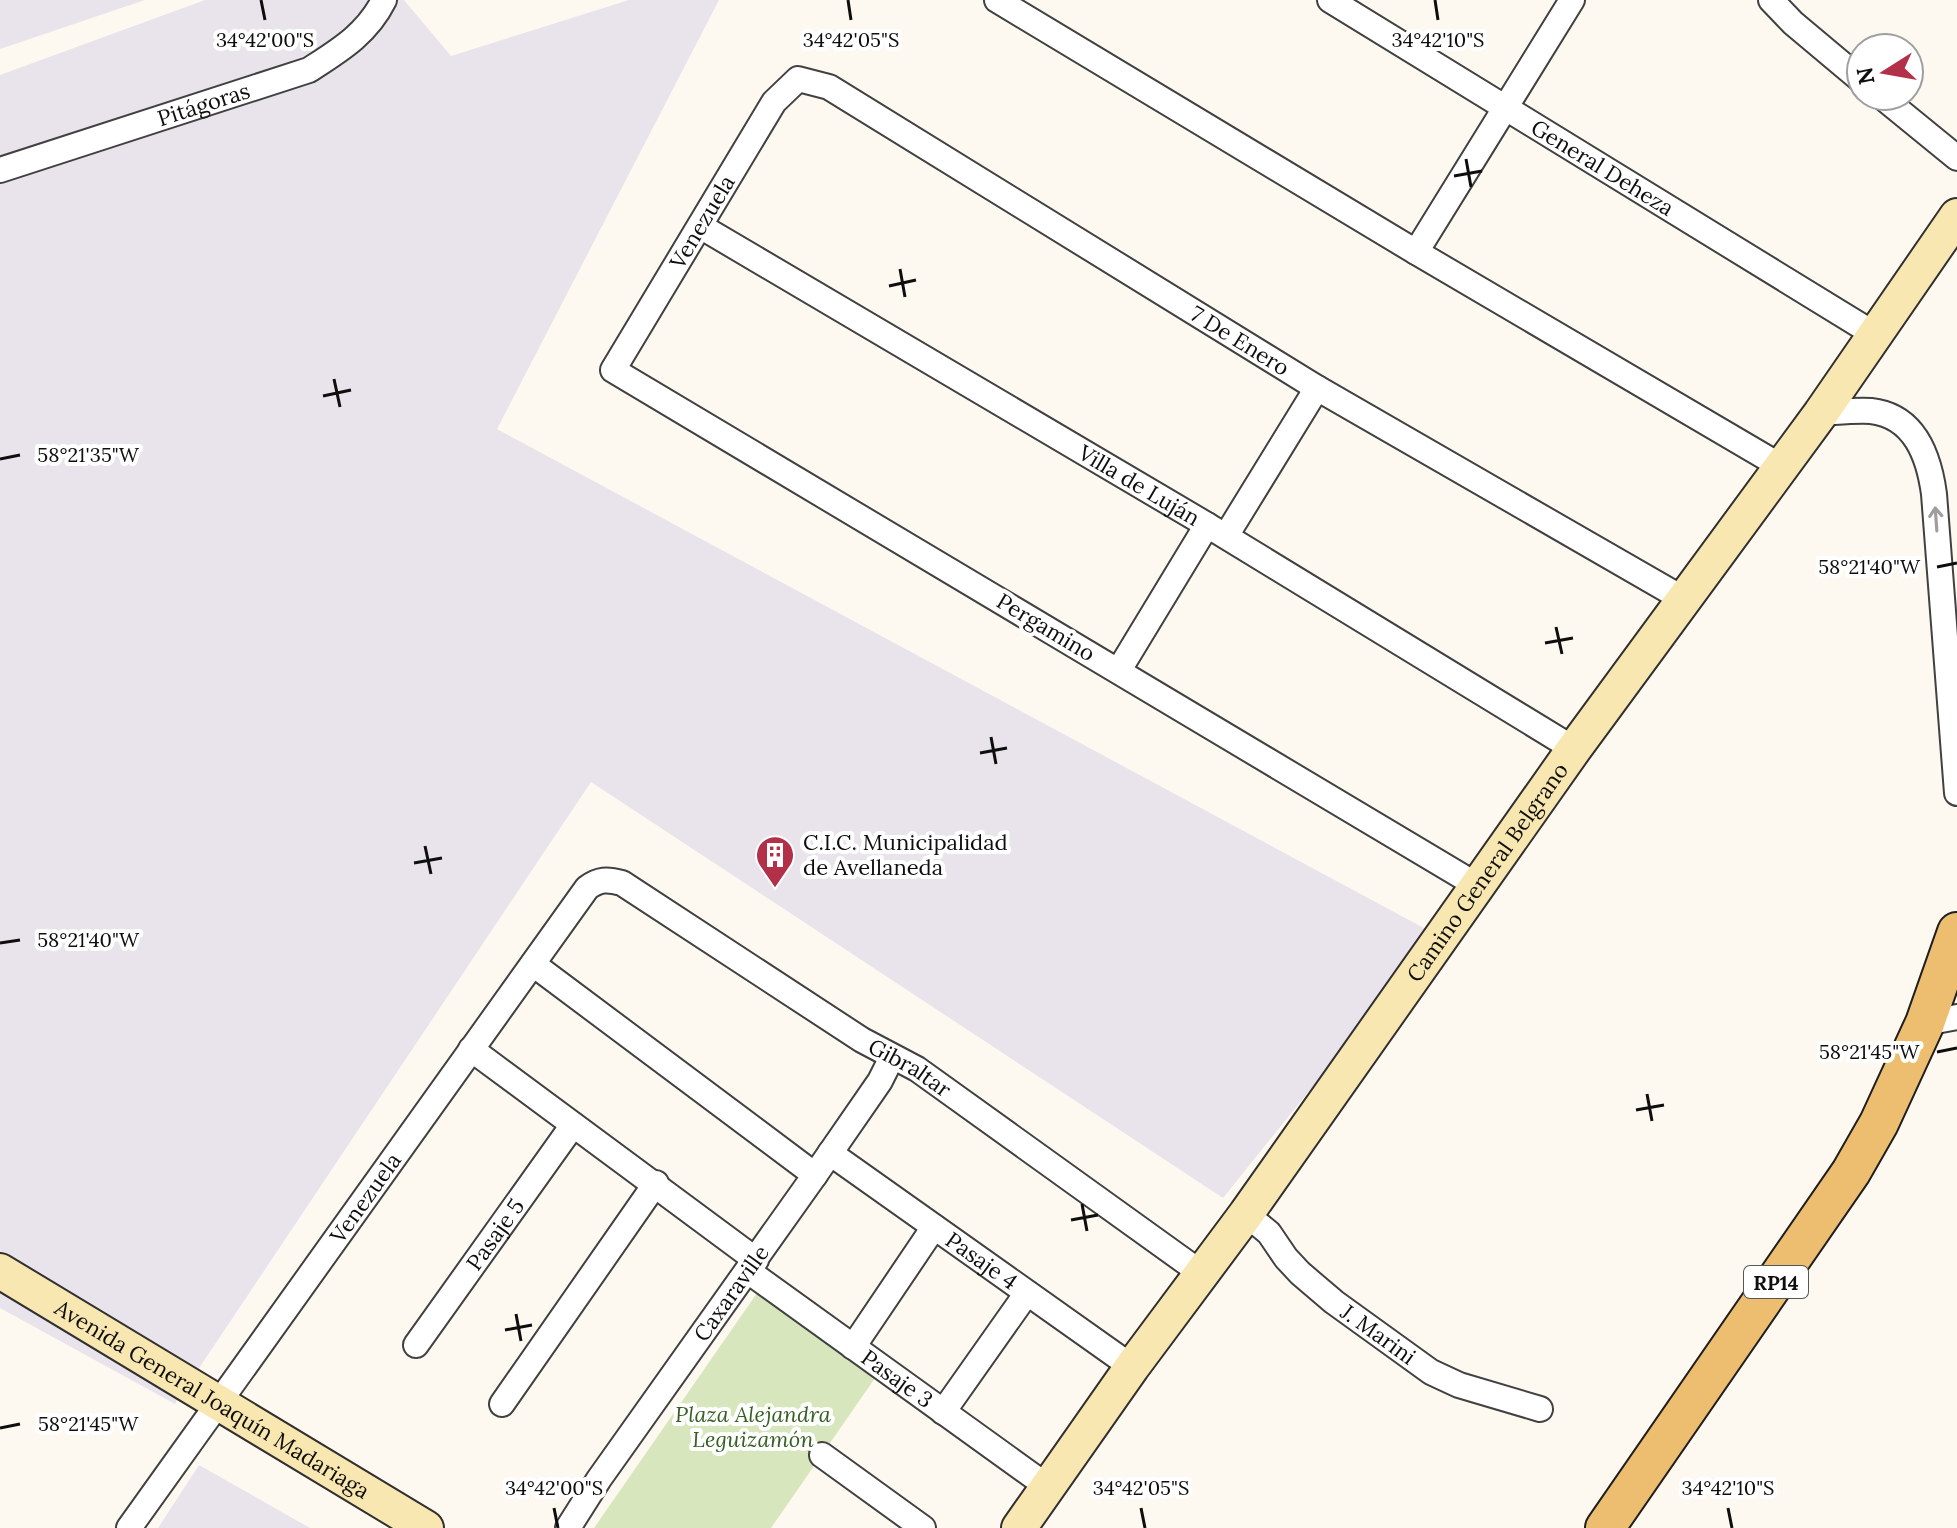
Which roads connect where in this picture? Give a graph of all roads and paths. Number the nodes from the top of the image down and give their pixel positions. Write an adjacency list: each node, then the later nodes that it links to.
1 (384, 0): 11 (street, Pitágoras)
2 (997, 0): 14 (street)
3 (1330, 0): 8 (street, General Deheza)
4 (1572, 0): 8 (street)
5 (1771, 0): 6 (street)
6 (1845, 67)
7 (798, 79): 13 (street, Venezuela); 17 (street, 7 De Enero)
8 (1505, 106): 14 (street); 15 (street, General Deheza)
9 (1901, 112): 10 (street)
10 (1957, 158)
11 (0, 170)
12 (1957, 216): 15 (street, Camino General Belgrano)
13 (700, 226): 16 (street, Venezuela); 20 (street, Villa de Luján)
14 (1416, 252): 19 (street)
15 (1874, 334): 18 (street, Camino General Belgrano)
16 (613, 370): 22 (street, Pergamino)
17 (1317, 388): 20 (street); 21 (street, 7 De Enero)
18 (1821, 413): 19 (street, Camino General Belgrano); 24 (street, one-way to 18)
19 (1782, 467): 21 (street, Camino General Belgrano)
20 (1216, 530): 22 (street); 23 (street, Villa de Luján)
21 (1685, 600): 23 (street, Camino General Belgrano)
22 (1119, 670): 26 (street, Pergamino)
23 (1574, 749): 26 (street, Camino General Belgrano)
24 (1957, 793)
25 (608, 879): 28 (street, Venezuela); 31 (street, Gibraltar)
26 (1478, 886): 36 (street, Camino General Belgrano)
27 (1957, 932): 29 (main road, RP14)
28 (533, 964): 30 (street, Venezuela); 34 (street)
29 (1941, 1020): 51 (main road, RP14)
30 (471, 1049): 32 (street, Pasaje 3); 45 (street, Venezuela)
31 (892, 1057): 33 (street, Caxaraville); 40 (street, Gibraltar)
32 (573, 1125): 35 (street, Pasaje 3); 42 (street, Pasaje 5)
33 (830, 1153): 34 (street, Caxaraville); 37 (street, Pasaje 4)
34 (815, 1175): 38 (street, Caxaraville)
35 (656, 1183): 38 (street, Pasaje 3); 46 (street)
36 (1246, 1214): 40 (street, Camino General Belgrano); 47 (street, J. Marini)
37 (934, 1227): 41 (street, Pasaje 4); 43 (street)
38 (752, 1266): 43 (street, Pasaje 3); 54 (street, Caxaraville)
39 (0, 1271): 45 (street, Avenida General Joaquín Madariaga)
40 (1201, 1273): 44 (street, Camino General Belgrano)
41 (1027, 1293): 44 (street, Pasaje 4); 48 (street)
42 (416, 1345)
43 (853, 1347): 48 (street, Pasaje 3)
44 (1132, 1367): 50 (street, Camino General Belgrano)
45 (218, 1402): 52 (street, Venezuela); 53 (street, Avenida General Joaquín Madariaga)
46 (502, 1404)
47 (1540, 1409)
48 (943, 1412): 50 (street, Pasaje 3)
49 (822, 1455): 55 (street)
50 (1048, 1487): 56 (street, Camino General Belgrano)
51 (1617, 1524)
52 (129, 1528)
53 (426, 1528)
54 (568, 1528)
55 (923, 1528)
56 (1019, 1528)

